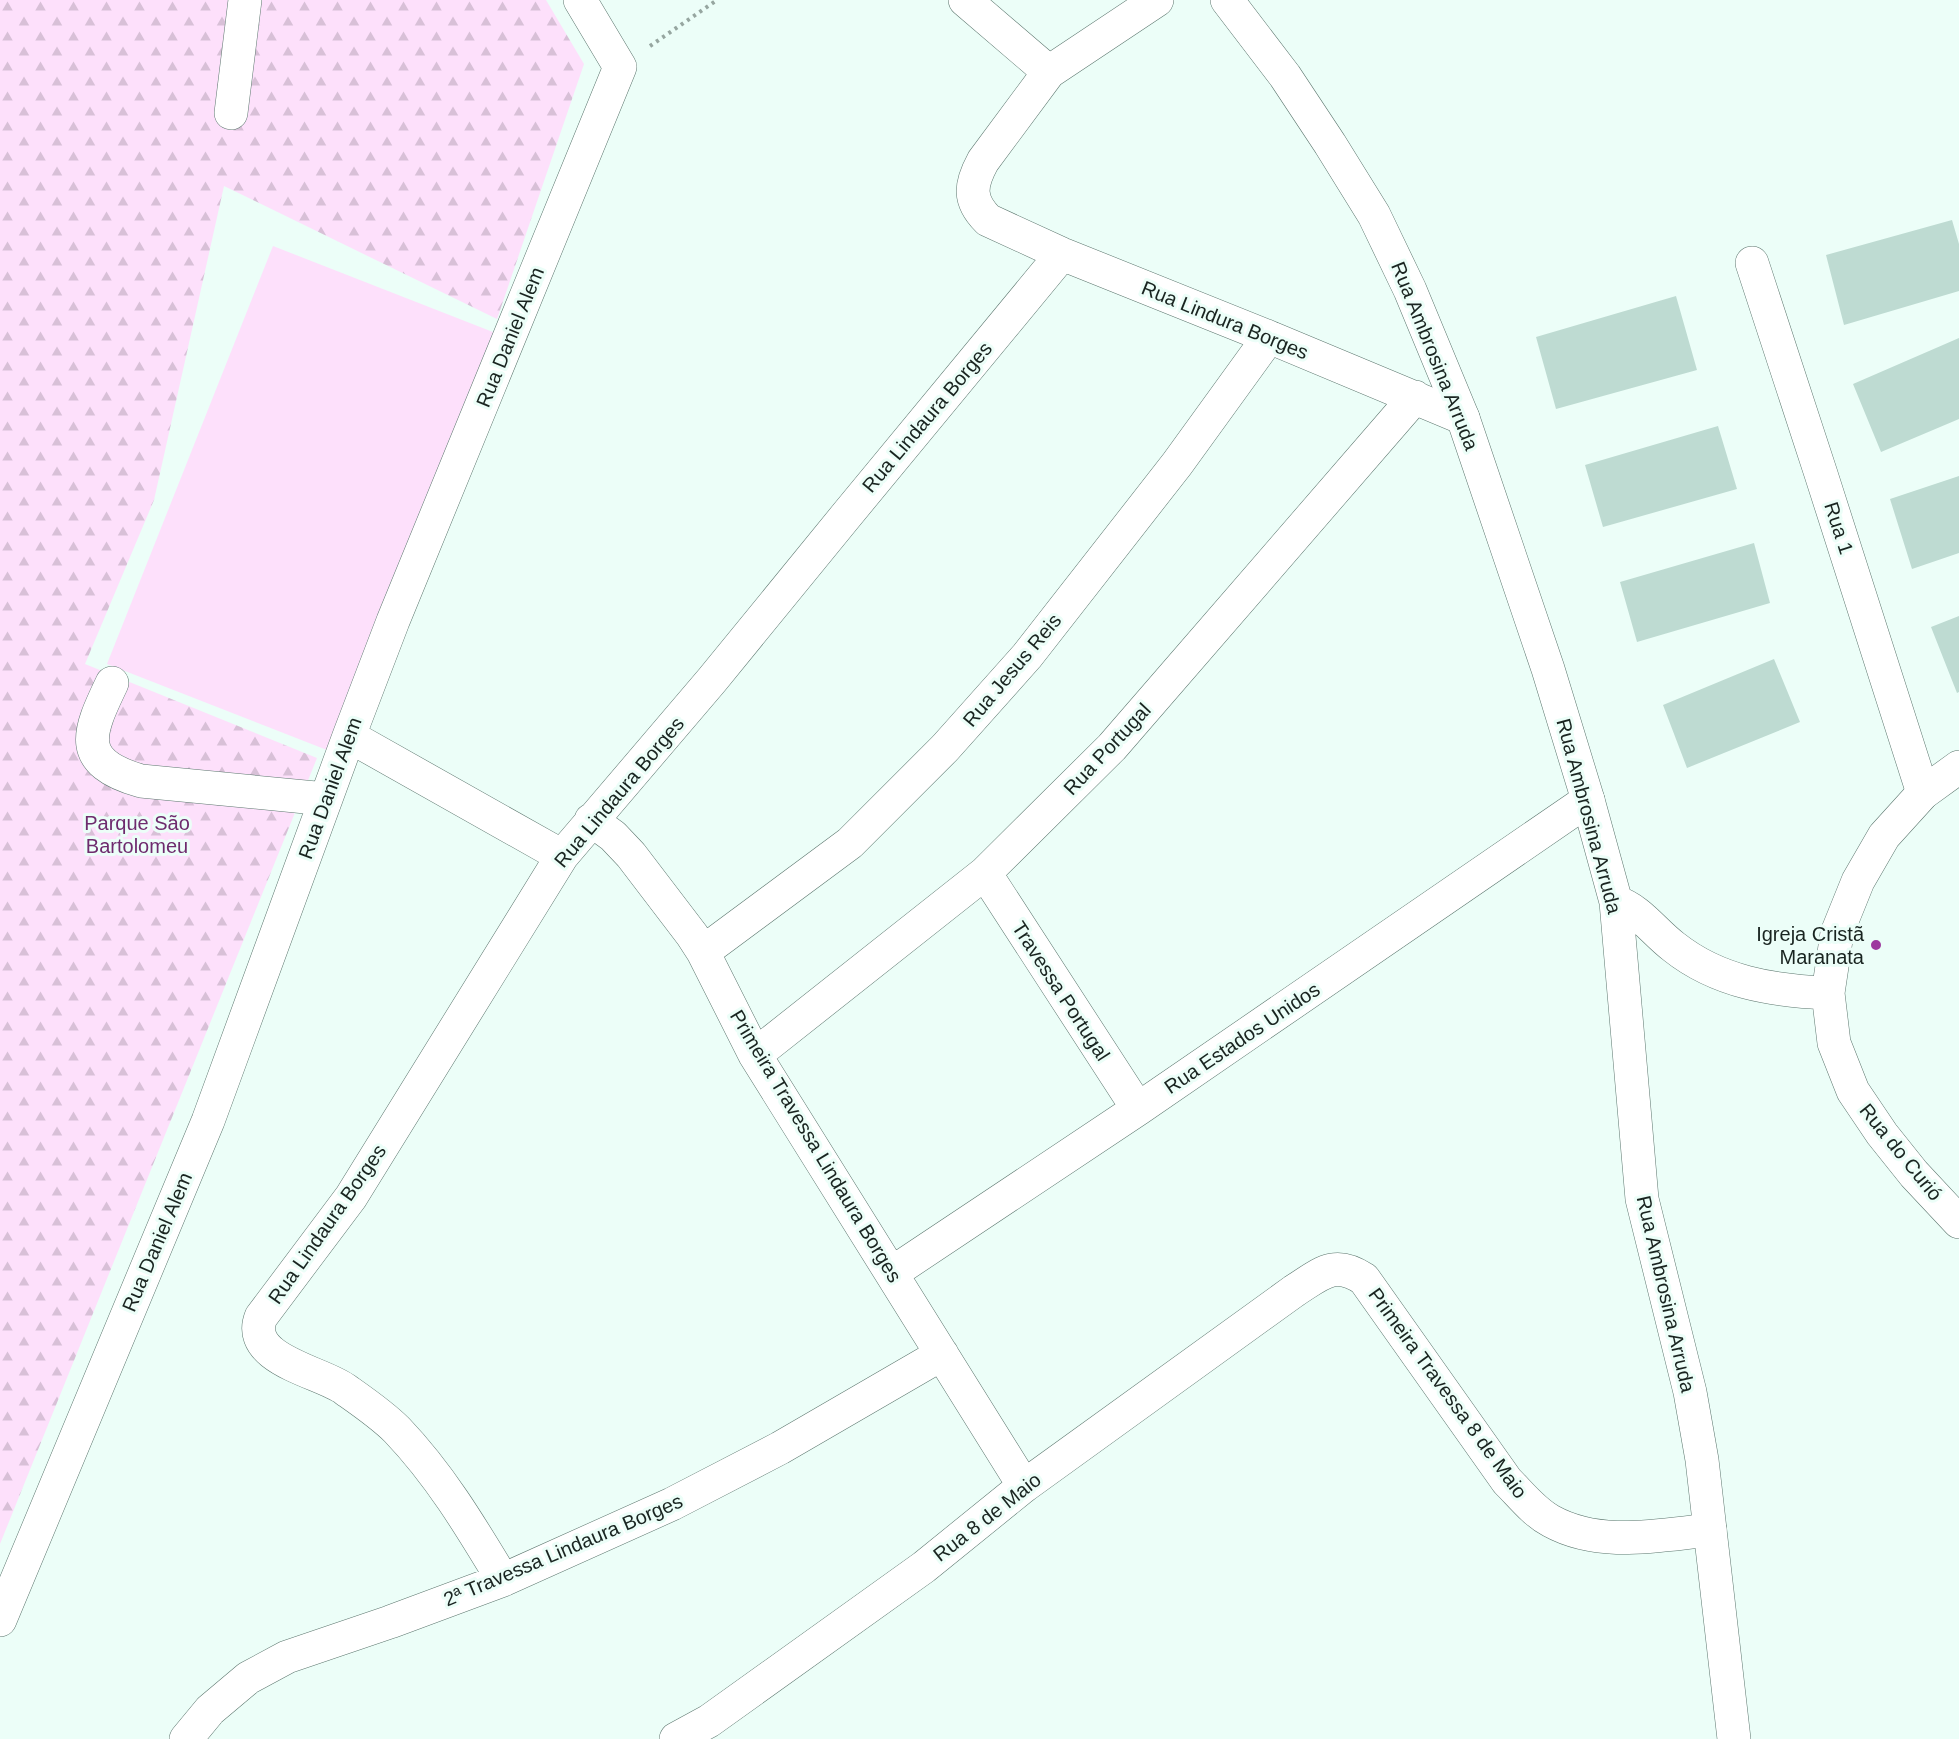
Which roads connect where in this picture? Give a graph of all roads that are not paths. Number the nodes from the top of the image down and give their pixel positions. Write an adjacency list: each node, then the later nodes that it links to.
1 (245, 0): 7 (street)
2 (580, 0): 14 (street, Rua Daniel Alem)
3 (965, 0): 6 (street)
4 (1157, 0): 6 (street)
5 (1227, 0): 12 (street, Rua Ambrosina Arruda)
6 (1049, 72): 8 (street, Rua Lindura Borges)
7 (231, 113)
8 (1062, 254): 10 (street, Rua Lindura Borges); 19 (street, Rua Lindaura Borges)
9 (1752, 263): 16 (street, Rua 1)
10 (1269, 337): 11 (street, Rua Lindura Borges); 23 (street, Rua Jesus Reis)
11 (1415, 397): 12 (street, Rua Lindura Borges); 21 (street, Rua Portugal)
12 (1463, 418): 18 (street, Rua Ambrosina Arruda)
13 (112, 683): 17 (street)
14 (349, 736): 17 (street, Rua Daniel Alem); 20 (street)
15 (1959, 767): 16 (street, Rua do Curió)
16 (1923, 793): 24 (street, Rua do Curió)
17 (326, 800): 34 (street, Rua Daniel Alem)
18 (1588, 800): 22 (street, Rua Ambrosina Arruda); 26 (street, Rua Estados Unidos)
19 (591, 820): 20 (street, Rua Lindaura Borges); 23 (street, Primeira Travessa Lindaura Borges)
20 (562, 856): 33 (street, Rua Lindaura Borges)
21 (985, 873): 25 (street, Rua Portugal); 26 (street, Travessa Portugal)
22 (1616, 902): 24 (street); 32 (street, Rua Ambrosina Arruda)
23 (703, 952): 25 (street, Primeira Travessa Lindaura Borges)
24 (1828, 993): 27 (street, Rua do Curió)
25 (755, 1055): 28 (street, Primeira Travessa Lindaura Borges)
26 (1138, 1109): 28 (street, Rua Estados Unidos)
27 (1959, 1222)
28 (892, 1273): 30 (street, Primeira Travessa Lindaura Borges)
29 (1294, 1291): 31 (street, Rua 8 de Maio); 32 (street, Primeira Travessa 8 de Maio)
30 (942, 1354): 31 (street, Primeira Travessa Lindaura Borges); 33 (street, 2ª Travessa Lindaura Borges)
31 (1024, 1486): 35 (street, Rua 8 de Maio)
32 (1710, 1530): 38 (street, Rua Ambrosina Arruda)
33 (503, 1580): 36 (street, 2ª Travessa Lindaura Borges)
34 (0, 1620)
35 (714, 1730): 37 (street, Rua 8 de Maio)
36 (186, 1739)
37 (676, 1739)
38 (1734, 1739)

